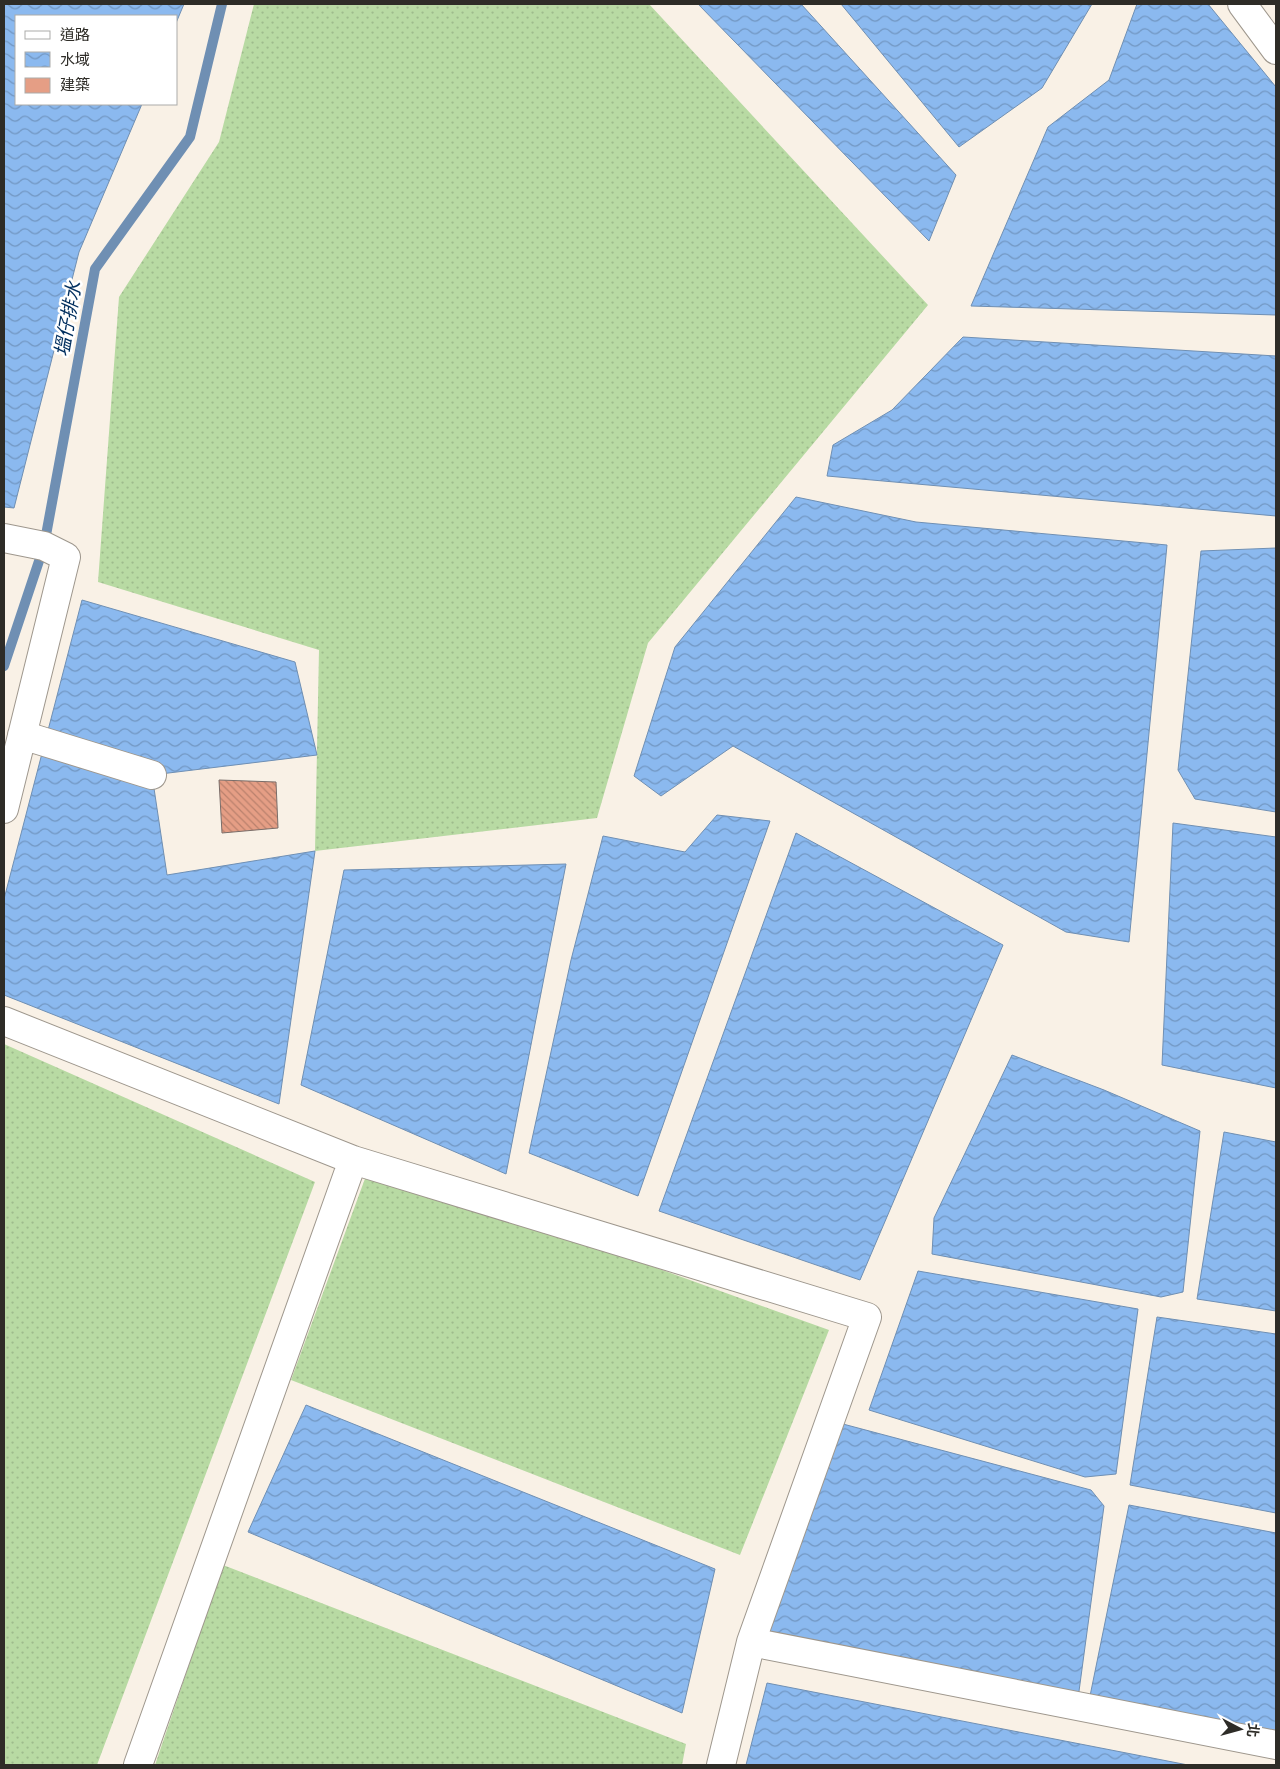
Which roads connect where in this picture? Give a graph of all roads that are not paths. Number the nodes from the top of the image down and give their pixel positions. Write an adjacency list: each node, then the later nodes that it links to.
1 (1242, 4): 2 (street)
2 (1276, 50)
3 (4, 538): 4 (street)
4 (22, 734): 5 (street); 6 (street)
5 (152, 775)
6 (4, 809)
7 (4, 1020): 8 (street)
8 (353, 1160): 9 (street); 11 (street)
9 (751, 1642): 10 (street); 12 (street)
10 (1276, 1745)
11 (138, 1765)
12 (721, 1765)

